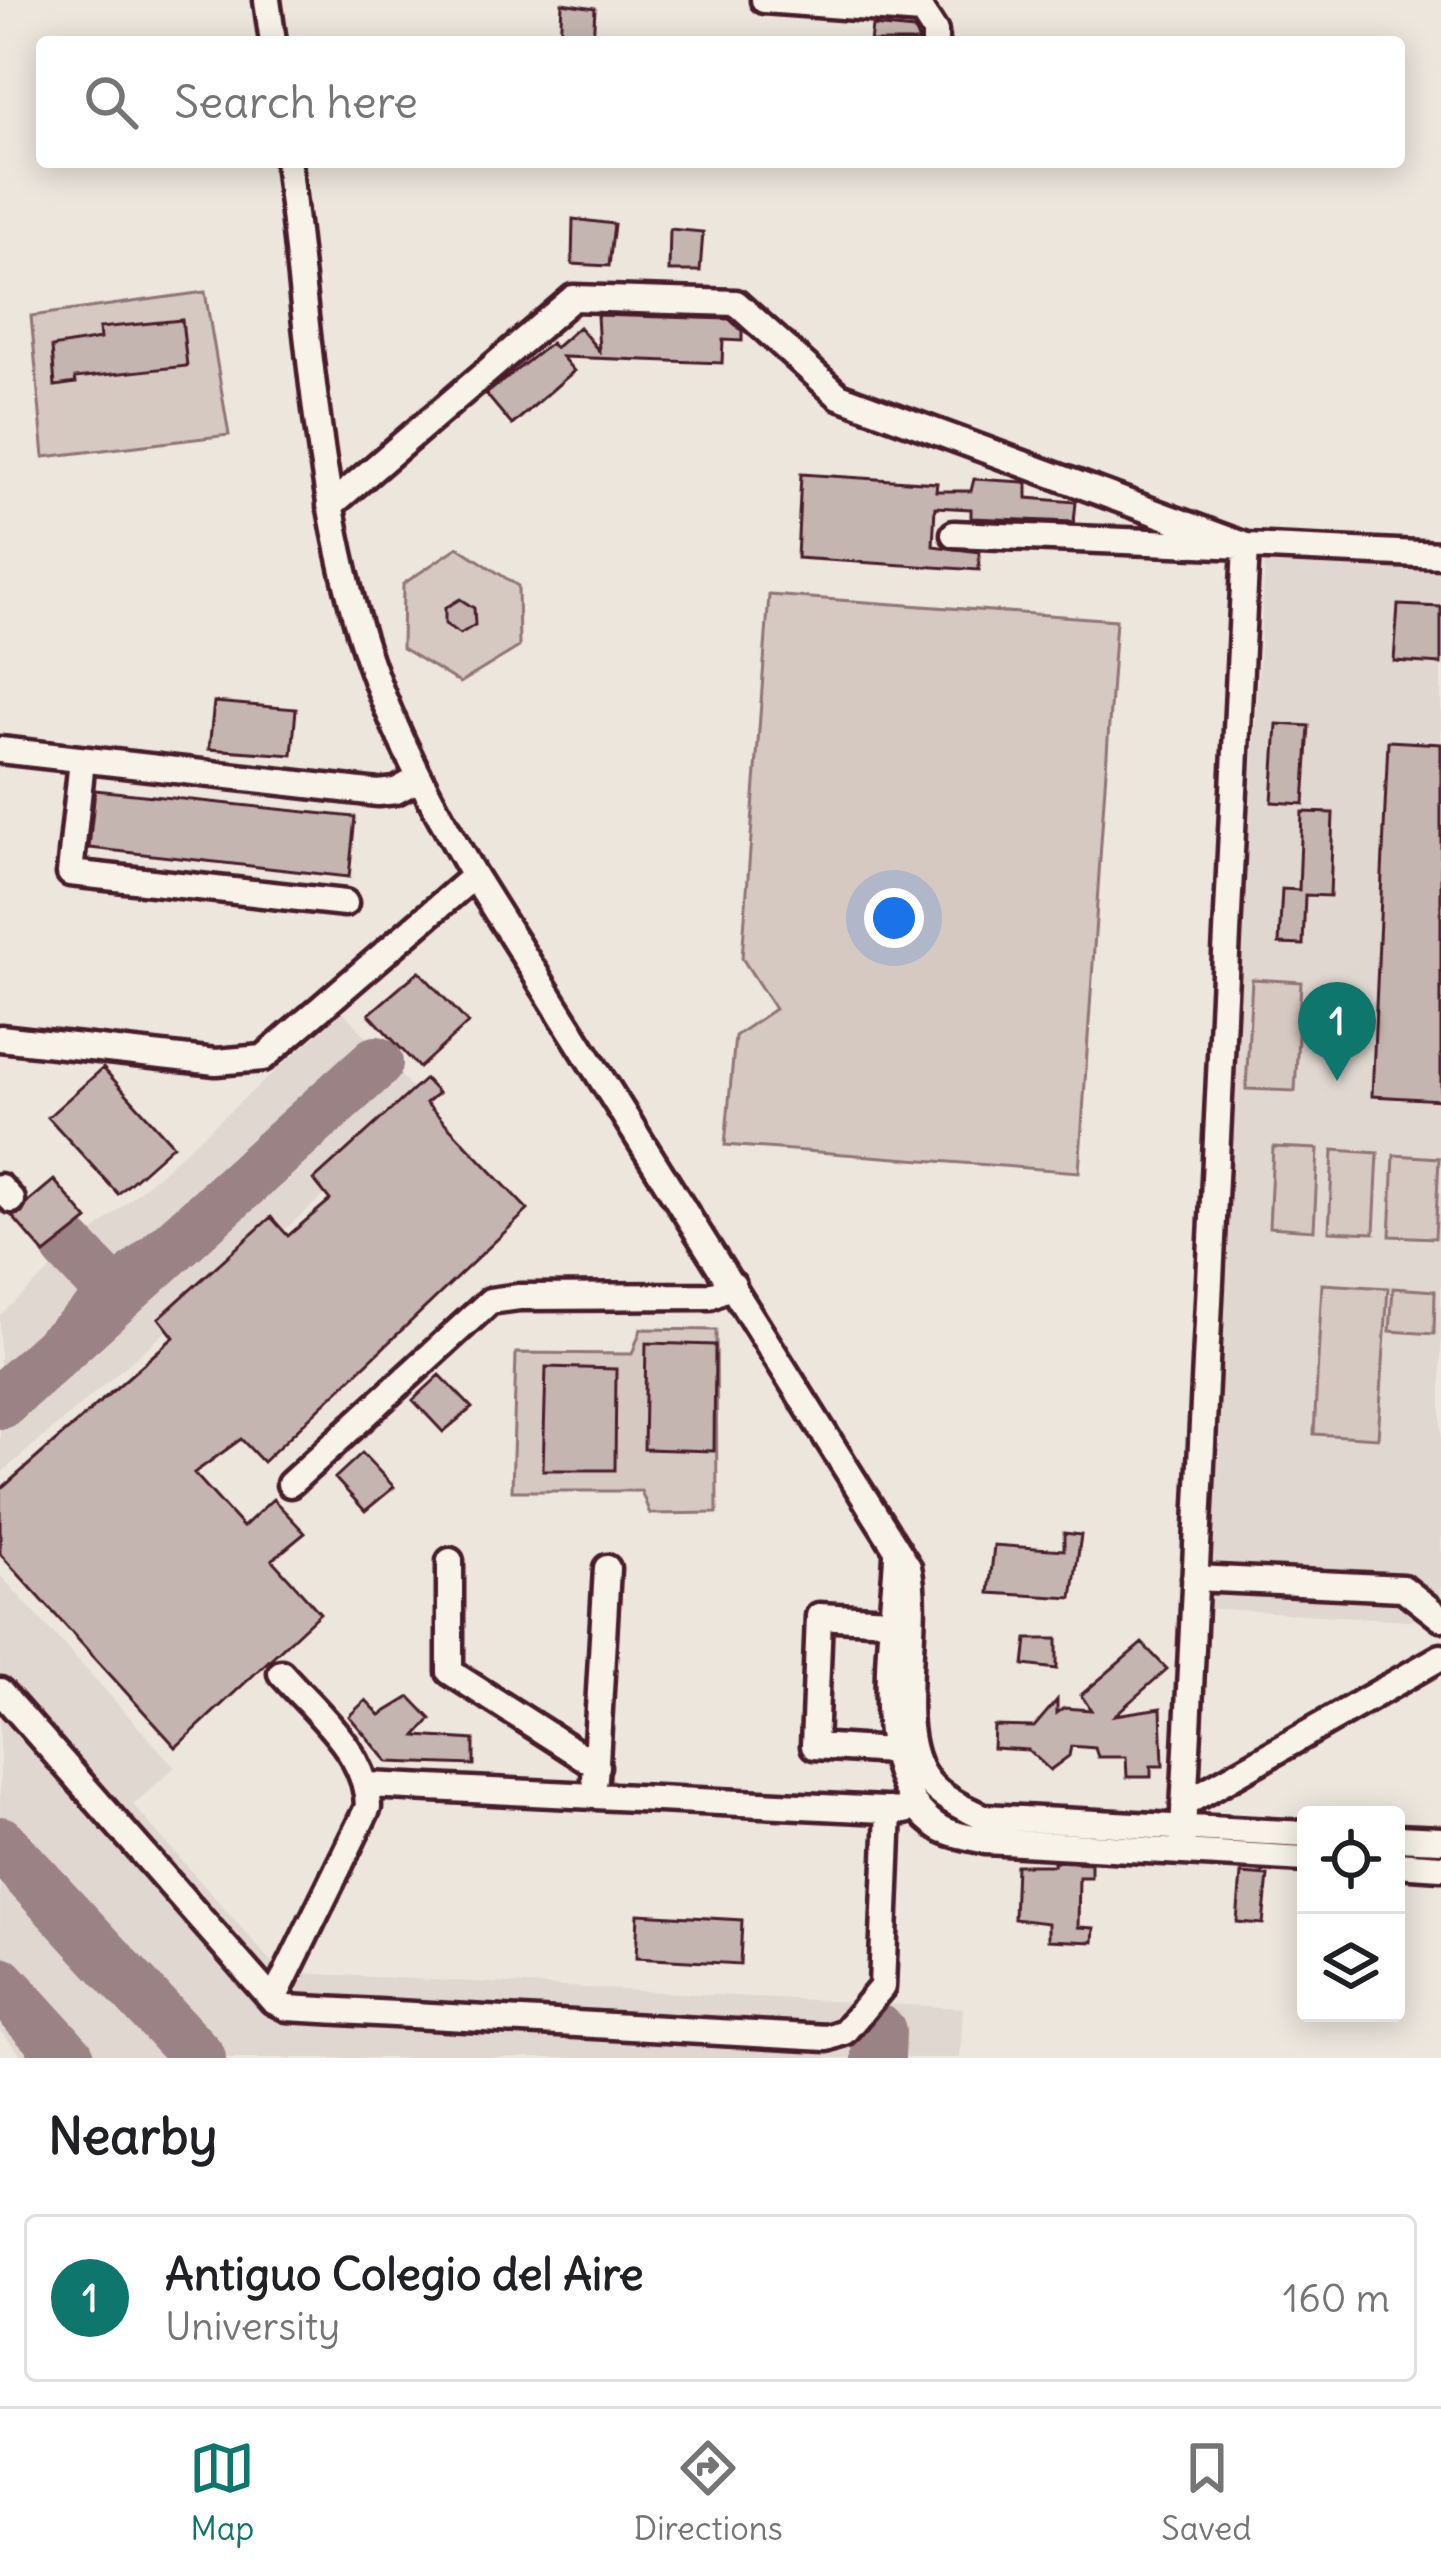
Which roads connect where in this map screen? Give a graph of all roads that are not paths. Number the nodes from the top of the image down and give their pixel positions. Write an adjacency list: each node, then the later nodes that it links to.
1 (267, 0): 3 (lane)
2 (764, 0): 4 (lane)
3 (271, 36)
4 (935, 36)
5 (288, 168): 7 (lane)
6 (1124, 501): 7 (lane); 9 (lane); 10 (lane)
7 (330, 506): 14 (lane)
8 (954, 534): 9 (lane)
9 (1118, 539): 10 (lane)
10 (1246, 546): 11 (lane); 22 (lane)
11 (1441, 555)
12 (0, 751): 13 (lane)
13 (82, 760): 14 (lane); 16 (lane)
14 (418, 779): 15 (lane)
15 (474, 876): 17 (lane); 18 (lane)
16 (345, 903)
17 (0, 1038)
18 (733, 1286): 19 (lane); 24 (lane)
19 (290, 1484)
20 (450, 1561): 29 (lane)
21 (607, 1568): 29 (lane)
22 (1196, 1578): 23 (lane); 35 (lane)
23 (1441, 1618)
24 (904, 1621): 28 (lane); 28 (lane)
25 (1441, 1657): 35 (lane)
26 (280, 1672): 30 (lane)
27 (0, 1691): 42 (lane)
28 (902, 1748): 32 (lane); 34 (lane)
29 (597, 1766): 31 (lane)
30 (368, 1785): 31 (lane); 42 (lane)
31 (592, 1794): 33 (lane)
32 (944, 1795): 34 (lane); 35 (lane)
33 (889, 1810): 34 (lane); 42 (lane)
34 (923, 1811): 35 (lane)
35 (1183, 1828): 36 (lane); 39 (lane)
36 (1297, 1834)
37 (1405, 1838): 38 (lane)
38 (1441, 1840)
39 (1297, 1857)
40 (1405, 1865): 41 (lane)
41 (1441, 1867)
42 (273, 2001)

